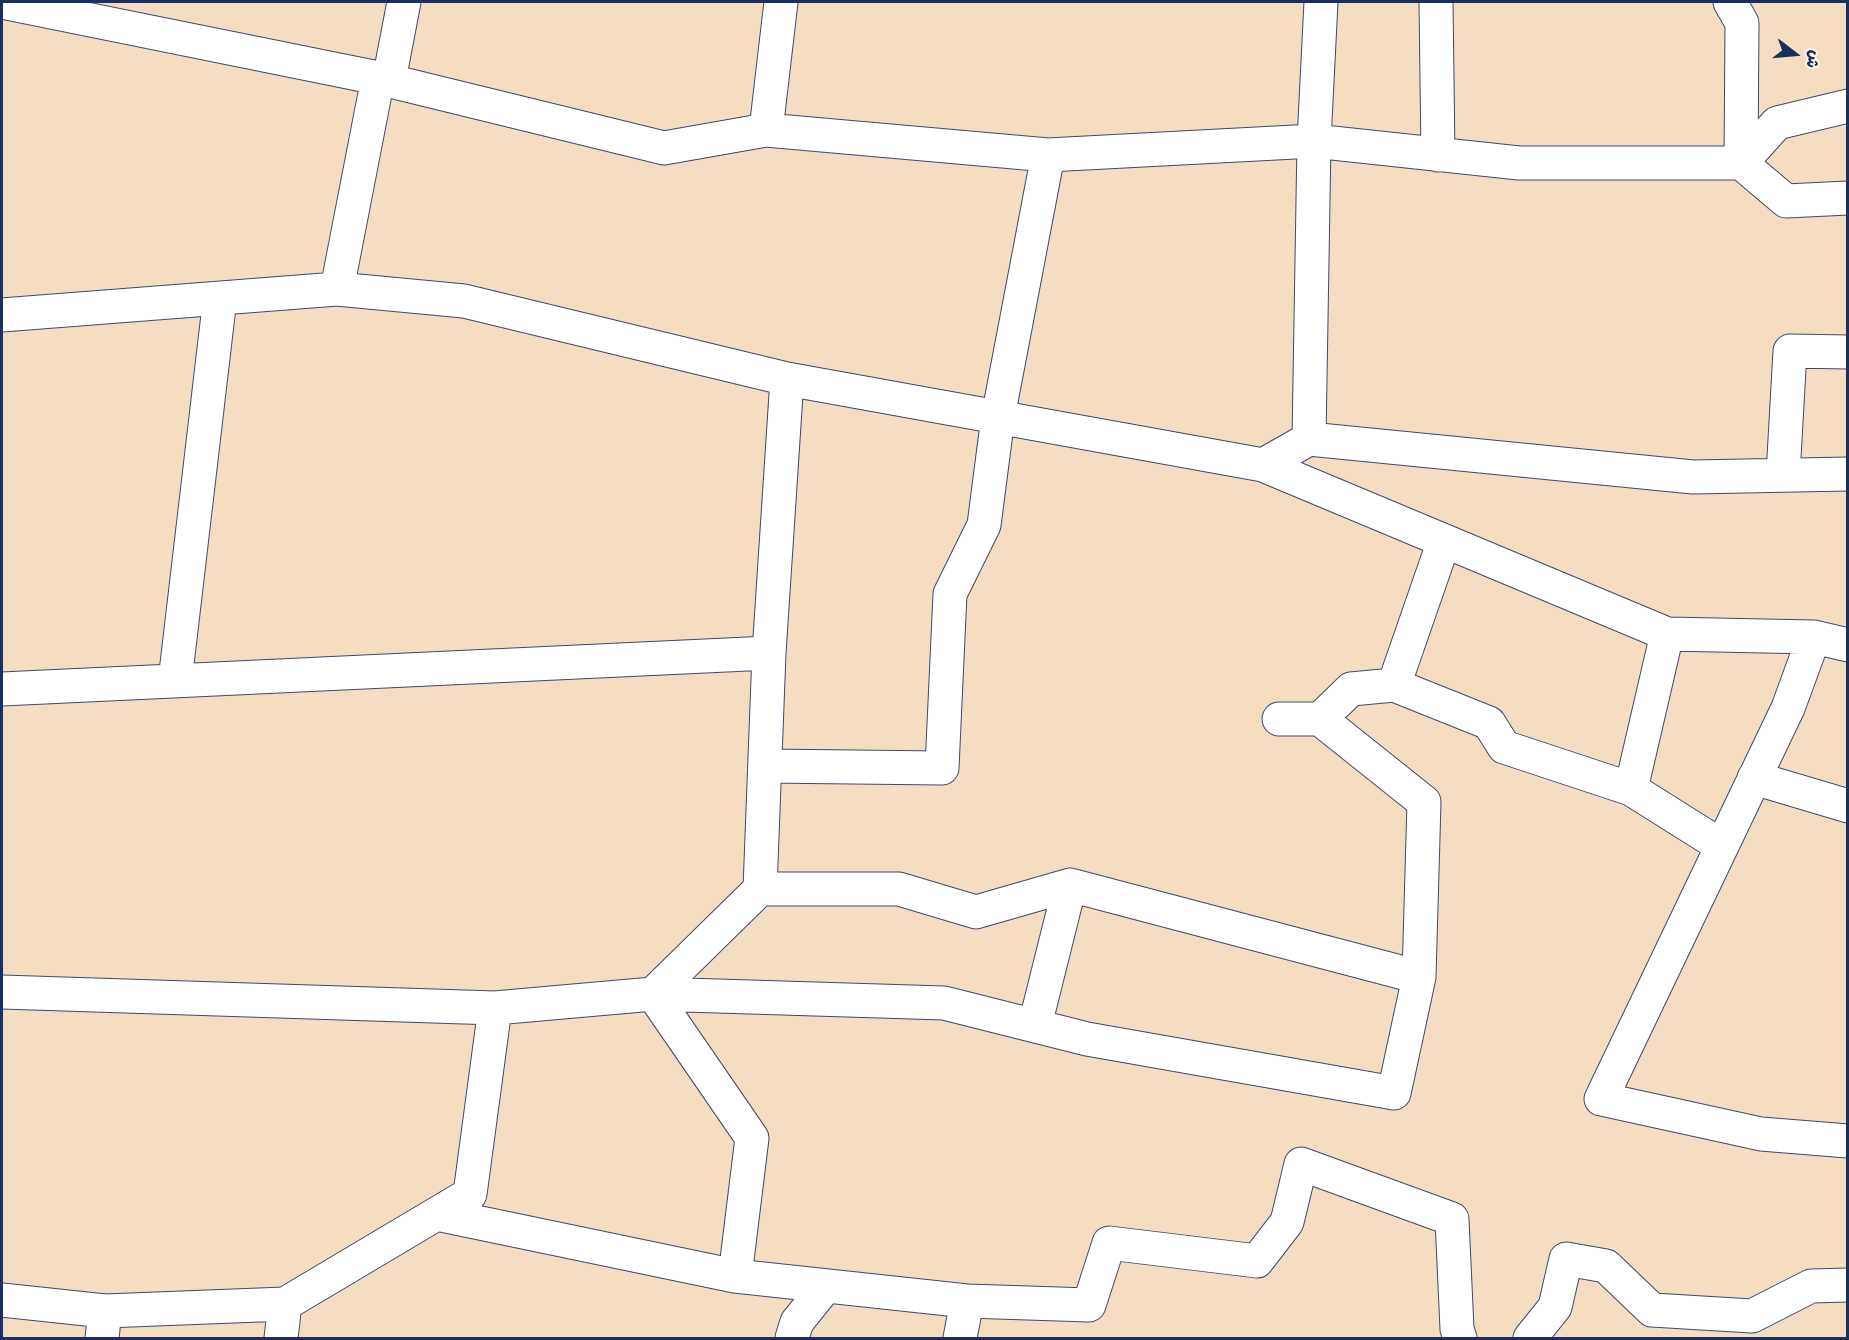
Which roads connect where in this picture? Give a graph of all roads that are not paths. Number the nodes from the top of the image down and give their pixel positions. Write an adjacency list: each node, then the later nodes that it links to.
1 (2, 2): 7 (street)
2 (404, 2): 7 (street)
3 (781, 2): 9 (street)
4 (1321, 2): 10 (street)
5 (1436, 2): 12 (street)
6 (1730, 2): 13 (street)
7 (383, 79): 9 (street); 15 (street)
8 (1848, 106): 13 (street)
9 (766, 130): 11 (street)
10 (1314, 141): 11 (street); 12 (street); 21 (street)
11 (1048, 155): 20 (street)
12 (1438, 155): 13 (street)
13 (1741, 163): 14 (street)
14 (1848, 198)
15 (337, 289): 16 (street); 19 (street)
16 (220, 298): 17 (street); 30 (street)
17 (2, 315)
18 (1848, 352): 24 (street)
19 (787, 379): 20 (street); 29 (street)
20 (998, 417): 22 (street); 35 (street)
21 (1309, 439): 22 (street); 24 (street)
22 (1263, 465): 25 (street)
23 (1848, 474): 24 (street)
24 (1783, 475)
25 (1444, 541): 26 (street); 31 (street)
26 (1667, 634): 27 (street); 37 (street)
27 (1814, 637): 28 (street); 36 (street)
28 (1848, 645)
29 (769, 653): 30 (street); 35 (street)
30 (175, 681): 32 (street)
31 (1394, 685): 34 (street); 37 (street)
32 (2, 689)
33 (1279, 719): 34 (street)
34 (1320, 719): 42 (street)
35 (765, 766): 41 (street)
36 (1754, 778): 38 (street); 39 (street)
37 (1631, 789): 39 (street)
38 (1848, 806)
39 (1720, 845): 47 (street)
40 (1070, 885): 41 (street); 42 (street); 46 (street)
41 (760, 889): 44 (street)
42 (1419, 977): 46 (street)
43 (2, 992): 45 (street)
44 (653, 994): 45 (street); 46 (street); 49 (street)
45 (495, 1008): 48 (street)
46 (1035, 1026)
47 (1848, 1141)
48 (437, 1214): 49 (street); 54 (street)
49 (735, 1276): 51 (street)
50 (1848, 1285): 56 (street)
51 (826, 1286): 53 (street); 58 (street)
52 (2, 1300): 55 (street)
53 (967, 1301): 59 (street); 60 (street)
54 (285, 1304): 55 (street); 57 (street)
55 (104, 1325)
56 (1689, 1325): 61 (street)
57 (281, 1338)
58 (792, 1338)
59 (960, 1338)
60 (1460, 1338)
61 (1530, 1338)

